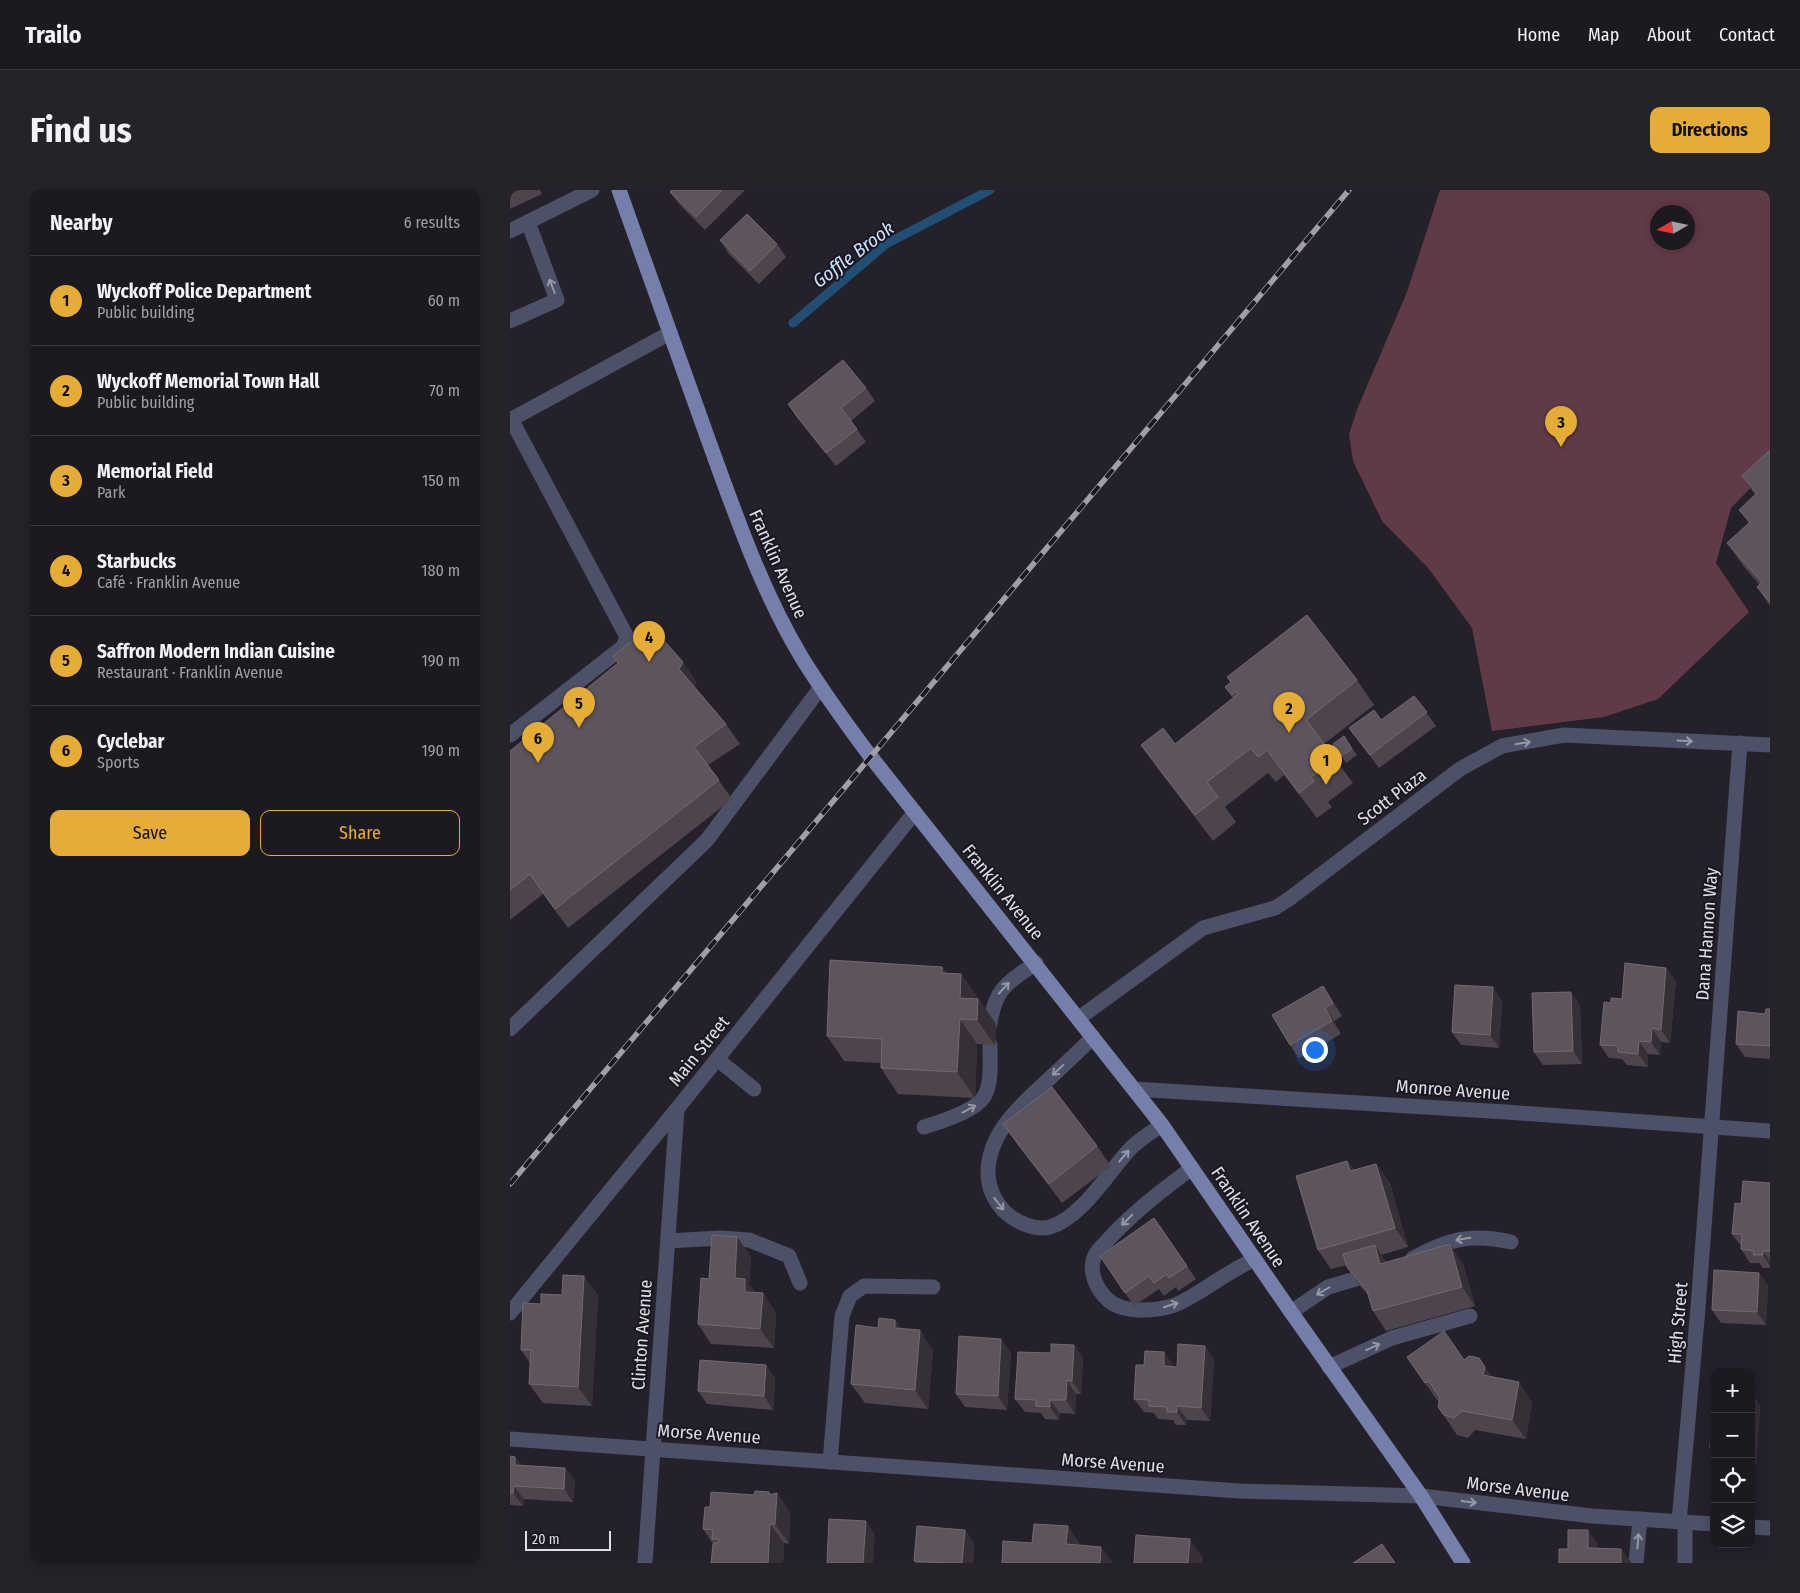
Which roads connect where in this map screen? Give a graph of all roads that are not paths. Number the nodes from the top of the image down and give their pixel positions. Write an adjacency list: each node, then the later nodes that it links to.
1 (592, 190): 3 (street)
2 (619, 190): 6 (main road, Franklin Avenue)
3 (528, 222): 4 (street); 5 (street, one-way to 3)
4 (510, 231)
5 (510, 321)
6 (670, 333): 7 (street); 8 (main road, Franklin Avenue)
7 (511, 420): 9 (street)
8 (821, 688): 12 (main road, Franklin Avenue); 16 (street)
9 (510, 735)
10 (1740, 743): 11 (street, Scott Plaza); 14 (street, Scott Plaza, one-way to 10); 25 (street, Dana Hannon Way)
11 (1770, 745)
12 (916, 812): 13 (main road, Franklin Avenue); 19 (street, Main Street)
13 (1036, 963): 14 (main road, Franklin Avenue); 15 (street, one-way to 13)
14 (1079, 1018): 17 (main road, Franklin Avenue)
15 (990, 1024)
16 (510, 1029)
17 (1093, 1037): 21 (main road, Franklin Avenue); 23 (street, one-way to 23)
18 (990, 1044): 24 (street, one-way to 18)
19 (717, 1059): 20 (street); 22 (street, Main Street)
20 (754, 1089)
21 (1134, 1089): 23 (main road, Franklin Avenue); 25 (street, Monroe Avenue)
22 (677, 1109): 28 (street, Clinton Avenue); 35 (street, Main Street)
23 (1162, 1125): 27 (main road, Franklin Avenue)
24 (924, 1127)
25 (1712, 1127): 26 (street, Monroe Avenue); 44 (street, High Street)
26 (1770, 1131)
27 (1192, 1168): 30 (main road, Franklin Avenue); 30 (street, one-way to 30)
28 (668, 1241): 33 (street); 40 (street, Clinton Avenue)
29 (1511, 1242): 31 (street, one-way to 31)
30 (1254, 1259): 36 (main road, Franklin Avenue)
31 (1396, 1266)
32 (1359, 1278): 36 (street, one-way to 36)
33 (800, 1283)
34 (933, 1287): 41 (street)
35 (510, 1312)
36 (1291, 1312): 38 (main road, Franklin Avenue)
37 (1470, 1316): 38 (street, one-way to 37)
38 (1329, 1367): 42 (main road, Franklin Avenue)
39 (510, 1439): 40 (street, Morse Avenue)
40 (653, 1449): 41 (street, Morse Avenue); 48 (street, Clinton Avenue)
41 (830, 1462): 42 (street, Morse Avenue)
42 (1421, 1496): 43 (street, Morse Avenue, one-way to 43); 49 (main road, Franklin Avenue)
43 (1640, 1519): 44 (street, Morse Avenue); 50 (street, one-way to 43)
44 (1682, 1522): 45 (street, Morse Avenue); 51 (street, High Street)
45 (1710, 1524)
46 (1755, 1527): 47 (street)
47 (1770, 1528)
48 (645, 1563)
49 (1463, 1563)
50 (1636, 1563)
51 (1684, 1563)

